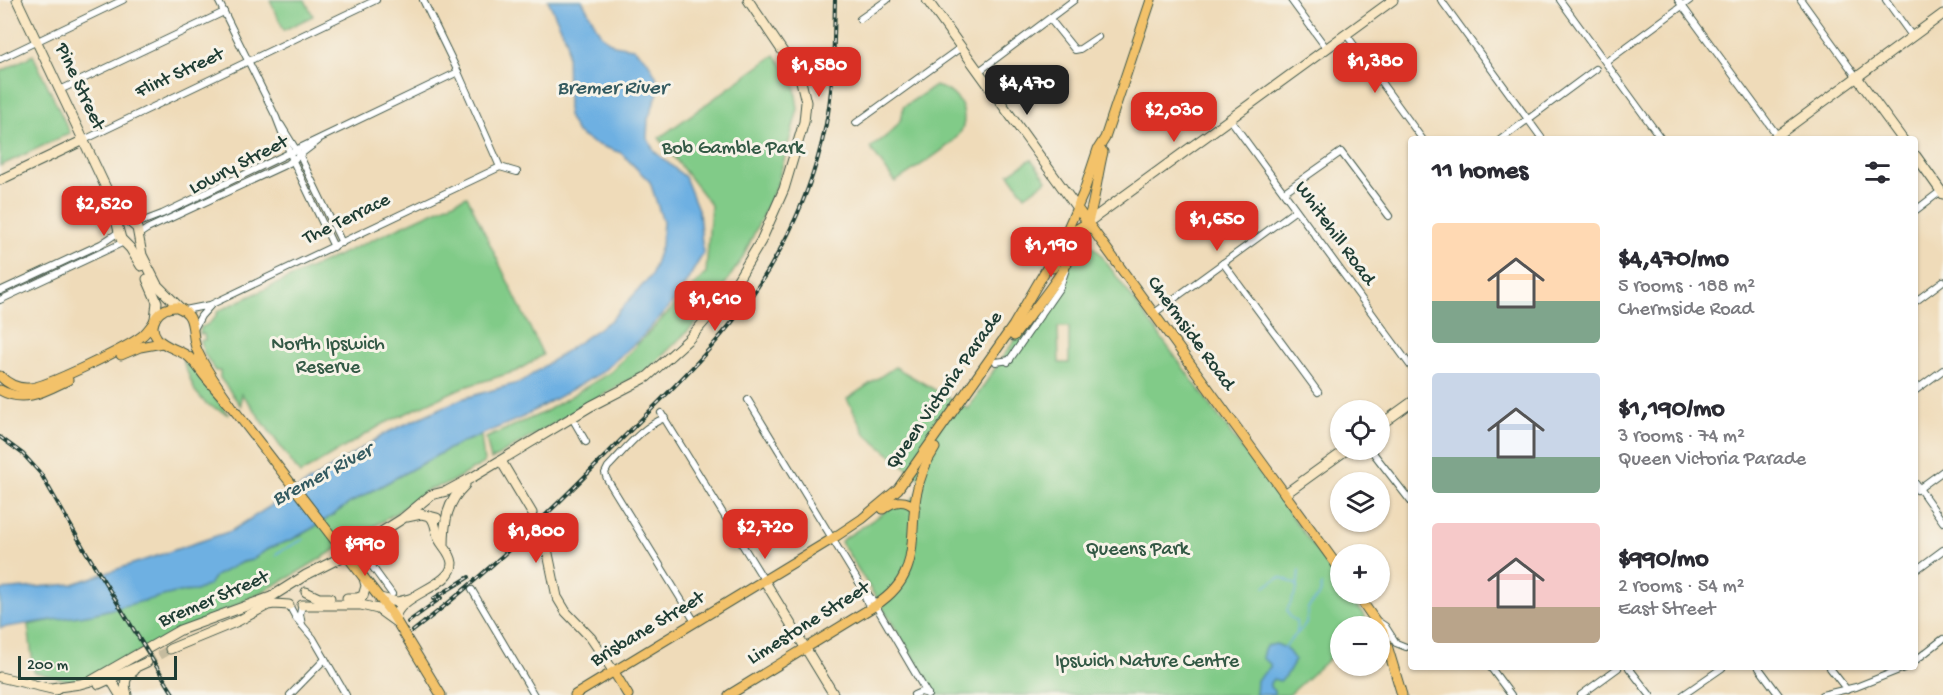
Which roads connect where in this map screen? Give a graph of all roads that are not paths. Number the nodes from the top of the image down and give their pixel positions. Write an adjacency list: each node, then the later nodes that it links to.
1 (17, 0): 26 (street, Pine Street)
2 (123, 0): 26 (street)
3 (218, 0): 19 (street)
4 (376, 0): 30 (street, Flint Street)
5 (423, 0): 33 (street)
6 (748, 0): 114 (street, Bremer Street)
7 (886, 0): 21 (street)
8 (927, 0): 27 (street, Chermside Road)
9 (1074, 0): 22 (street)
10 (1151, 0): 49 (main road)
11 (1291, 0): 28 (street)
12 (1393, 0): 23 (street)
13 (1441, 0): 39 (street)
14 (1560, 0): 31 (street)
15 (1690, 0): 18 (street)
16 (1801, 0): 35 (street)
17 (1886, 0): 24 (street)
18 (1680, 3): 31 (street); 45 (street)
19 (224, 12): 30 (street); 36 (street)
20 (1943, 14): 24 (street)
21 (860, 19)
22 (1050, 19): 25 (street); 34 (street)
23 (1346, 34): 28 (street); 41 (street)
24 (1912, 36): 35 (street)
25 (1098, 37)
26 (37, 41): 29 (street); 36 (street, Pine Street)
27 (960, 48): 34 (street, Chermside Road); 40 (street)
28 (1327, 49): 38 (street)
29 (0, 59)
30 (248, 61): 37 (street); 50 (street, Flint Street)
31 (1606, 62): 44 (street)
32 (1596, 69): 39 (street)
33 (458, 72): 48 (street, Lowry Street); 56 (street)
34 (978, 72): 67 (street, Chermside Road)
35 (1856, 76): 46 (street); 47 (street)
36 (60, 90): 50 (street, Pine Street)
37 (276, 117): 51 (street); 52 (street)
38 (1230, 119): 62 (street, Whitehill Road); 66 (street)
39 (1528, 119): 42 (street); 43 (street)
40 (856, 123)
41 (1420, 136)
42 (1505, 136)
43 (1540, 136)
44 (1659, 136)
45 (1773, 136)
46 (1775, 136)
47 (1897, 136)
48 (320, 138): 51 (street, Lowry Street); 53 (street, Lowry Street)
49 (1105, 138): 64 (main road, Queen Victoria Parade); 67 (main road, Queen Victoria Parade)
50 (84, 140): 60 (street, Flint Street); 61 (street, Pine Street)
51 (296, 149): 52 (street, Lowry Street); 53 (street)
52 (289, 152): 55 (street); 70 (street, Lowry Street)
53 (300, 156): 55 (street, Lowry Street); 57 (street)
54 (1918, 159): 63 (street)
55 (292, 161): 59 (street); 72 (street, Lowry Street)
56 (500, 167): 58 (street); 81 (street, The Terrace)
57 (308, 172): 59 (street); 75 (street)
58 (517, 172)
59 (300, 176): 77 (street)
60 (0, 180)
61 (107, 190): 65 (street); 74 (street, Pine Street); 76 (street, Pine Street)
62 (1284, 192): 69 (street, Whitehill Road); 71 (street)
63 (1942, 192): 68 (street)
64 (1093, 196): 66 (street); 73 (main road, Queen Victoria Parade)
65 (73, 207)
66 (1109, 207): 73 (street)
67 (1077, 208): 73 (main road, Chermside Road); 91 (main road, Queen Victoria Parade)
68 (1918, 209)
69 (1296, 210): 87 (street); 105 (street, Whitehill Road)
70 (162, 214): 72 (street); 74 (street, Lowry Street)
71 (1389, 216)
72 (166, 220): 78 (street, Lowry Street)
73 (1087, 223): 79 (main road, Chermside Road); 82 (main road, Queen Victoria Parade); 91 (main road)
74 (133, 225): 76 (street); 78 (street, Pine Street)
75 (335, 230): 77 (street); 81 (street)
76 (119, 231): 80 (street, Pine Street); 84 (street)
77 (327, 233): 83 (street)
78 (138, 235): 80 (street); 98 (street)
79 (1101, 241): 82 (main road); 99 (main road, Chermside Road)
80 (124, 242): 85 (street); 100 (street)
81 (342, 243): 83 (street, The Terrace)
82 (1076, 246): 86 (main road, Queen Victoria Parade)
83 (334, 247): 97 (street, The Terrace)
84 (92, 248): 85 (street); 88 (street)
85 (95, 255): 89 (street)
86 (1068, 261): 104 (main road, Queen Victoria Parade); 104 (street, Queen Victoria Parade)
87 (1223, 263): 99 (street); 110 (street)
88 (48, 268): 89 (street); 90 (street)
89 (52, 275): 93 (street)
90 (26, 278): 93 (street); 94 (street)
91 (1042, 279): 133 (main road, Queen Victoria Parade)
92 (1943, 281): 96 (street)
93 (30, 286): 95 (street)
94 (0, 291)
95 (0, 300)
96 (1918, 300)
97 (210, 305): 98 (street, The Terrace); 101 (street)
98 (182, 309): 100 (main road); 101 (main road)
99 (1153, 314): 125 (main road, Chermside Road)
100 (155, 321): 102 (main road); 109 (main road)
101 (194, 331): 103 (main road); 113 (main road)
102 (162, 343): 103 (main road); 109 (main road)
103 (172, 347): 113 (main road)
104 (996, 362): 128 (main road, Queen Victoria Parade)
105 (1408, 363)
106 (1943, 370): 108 (street)
107 (0, 376): 109 (main road)
108 (1918, 389)
109 (8, 390)
110 (1318, 392)
111 (748, 400): 136 (street)
112 (1408, 405): 115 (street)
113 (235, 411): 143 (main road, bridge)
114 (572, 418): 116 (street); 119 (street, Bremer Street)
115 (1390, 418)
116 (586, 442)
117 (1332, 460): 125 (street)
118 (1379, 460): 126 (street)
119 (501, 461): 121 (street, Bremer Street); 130 (street)
120 (1943, 471): 122 (street)
121 (474, 477): 124 (street, Bremer Street); 129 (street, Bremer Street)
122 (1918, 487)
123 (1918, 489): 134 (street)
124 (438, 494): 127 (street, Bremer Street); 129 (street)
125 (1285, 495): 140 (main road, Chermside Road)
126 (1408, 498)
127 (426, 501): 131 (street); 132 (street, Bremer Street)
128 (915, 508): 133 (main road); 153 (main road, Limestone Street)
129 (448, 510): 131 (street, Bremer Street); 137 (street)
130 (532, 513)
131 (430, 516): 132 (street, Bremer Street); 137 (street)
132 (402, 519): 138 (street, Bremer Street)
133 (862, 519): 136 (main road, Queen Victoria Parade)
134 (1943, 522)
135 (540, 528): 175 (street)
136 (832, 539): 144 (main road, Brisbane Street); 153 (street)
137 (444, 546): 150 (street)
138 (358, 547): 141 (street, Bremer Street); 148 (street)
139 (1943, 550): 142 (street)
140 (1330, 556)
141 (340, 558): 145 (street, Bremer Street); 147 (street, Bremer Street)
142 (1918, 569)
143 (364, 578): 147 (street); 149 (main road)
144 (764, 580): 155 (main road, Brisbane Street); 155 (street); 161 (street)
145 (289, 586): 147 (street); 151 (street); 176 (street, Bremer Street)
146 (472, 590): 186 (street)
147 (306, 591): 152 (street)
148 (392, 594)
149 (380, 598): 150 (street); 154 (main road)
150 (411, 598): 154 (street)
151 (289, 605): 152 (street); 156 (street); 162 (street, Bremer Street)
152 (302, 605): 154 (street); 156 (street)
153 (873, 607): 161 (main road, Limestone Street); 180 (street)
154 (396, 621): 185 (main road)
155 (695, 622): 175 (main road, Brisbane Street)
156 (302, 625): 166 (street)
157 (1390, 636): 159 (street)
158 (1943, 639): 165 (street)
159 (1408, 646)
160 (1408, 646): 163 (street)
161 (805, 648): 189 (main road, Limestone Street); 190 (street)
162 (170, 649)
163 (1390, 652)
164 (1390, 657): 167 (main road)
165 (1918, 658)
166 (325, 659): 183 (street); 184 (street)
167 (1391, 662): 192 (main road); 193 (main road)
168 (1492, 670): 194 (street)
169 (1615, 670): 195 (street)
170 (1631, 670): 196 (street)
171 (1719, 670): 197 (street)
172 (1760, 670): 198 (street)
173 (1832, 670): 178 (street)
174 (1899, 670): 178 (street)
175 (614, 672): 187 (main road, Brisbane Street); 188 (main road)
176 (111, 675): 179 (street, Bremer Street); 181 (street); 182 (street); 182 (street, Bremer Street)
177 (0, 677): 179 (street)
178 (1847, 690): 199 (street)
179 (50, 692)
180 (928, 694): 191 (street)
181 (120, 695)
182 (126, 695)
183 (290, 695)
184 (346, 695)
185 (441, 695)
186 (534, 695)
187 (575, 695)
188 (628, 695)
189 (729, 695)
190 (834, 695)
191 (914, 695)
192 (1396, 695)
193 (1402, 695)
194 (1511, 695)
195 (1581, 695)
196 (1650, 695)
197 (1683, 695)
198 (1779, 695)
199 (1822, 695)

